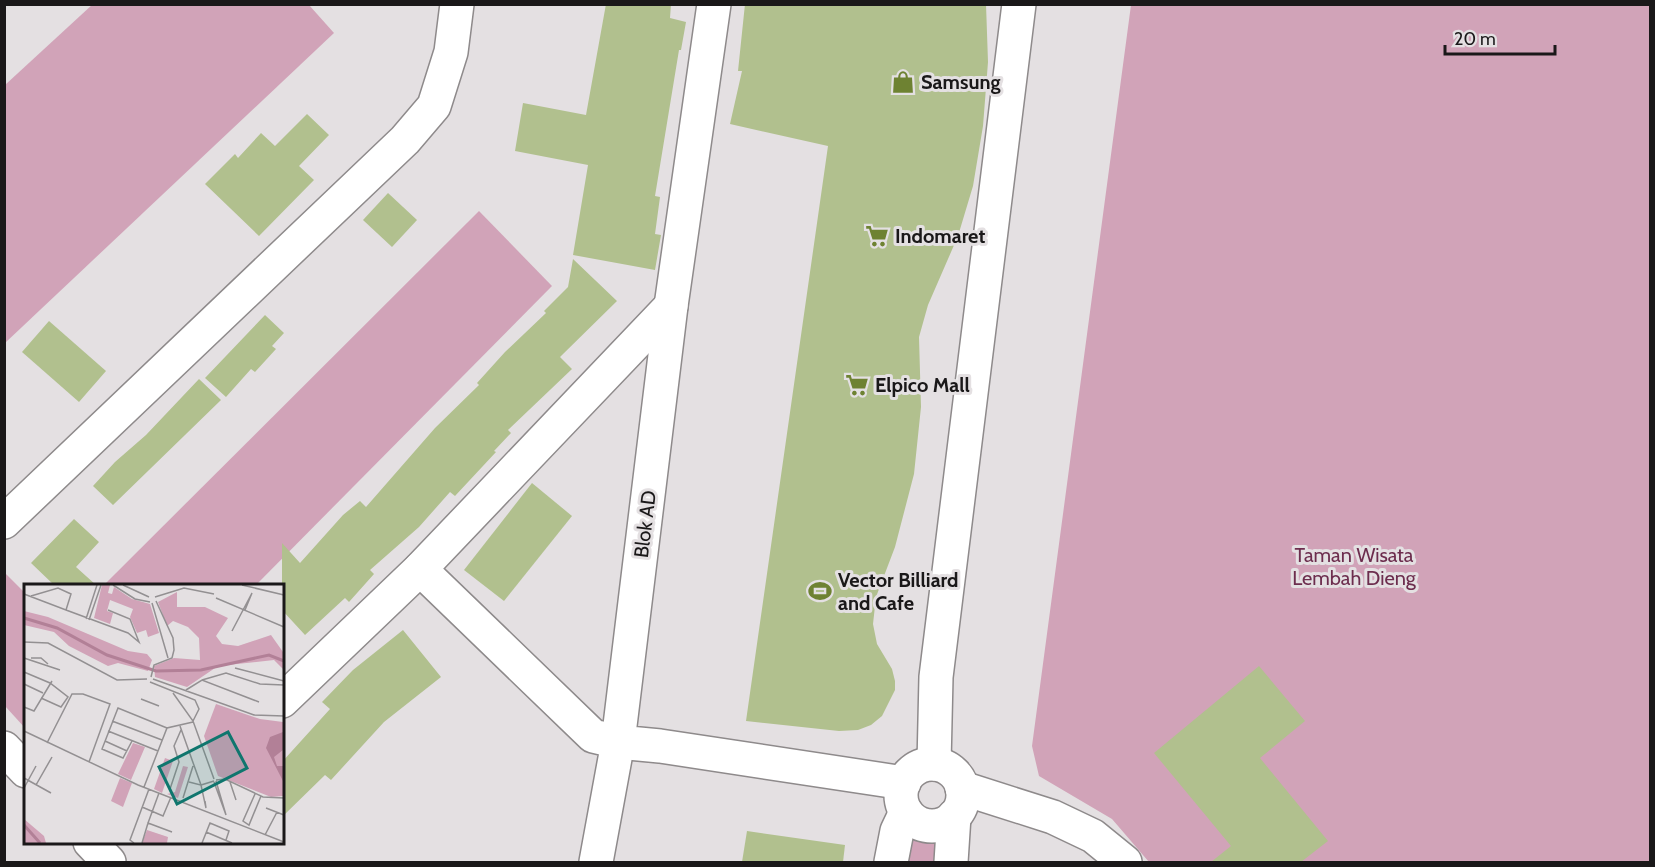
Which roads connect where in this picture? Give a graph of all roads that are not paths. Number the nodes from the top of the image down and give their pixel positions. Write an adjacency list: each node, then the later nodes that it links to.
1 (457, 4): 5 (street)
2 (714, 4): 4 (street, Blok AD)
3 (1019, 4): 10 (street)
4 (671, 306): 6 (street); 8 (street, Blok AD)
5 (4, 522)
6 (420, 569): 7 (street); 8 (street)
7 (284, 699)
8 (618, 742): 12 (street); 16 (street, Blok AD)
9 (4, 748): 11 (street)
10 (934, 765): 12 (street); 13 (street)
11 (24, 769)
12 (905, 798): 13 (street); 17 (street)
13 (958, 802): 18 (street); 19 (street)
14 (91, 843): 15 (street)
15 (109, 862)
16 (596, 862)
17 (891, 862)
18 (951, 862)
19 (1125, 862)

